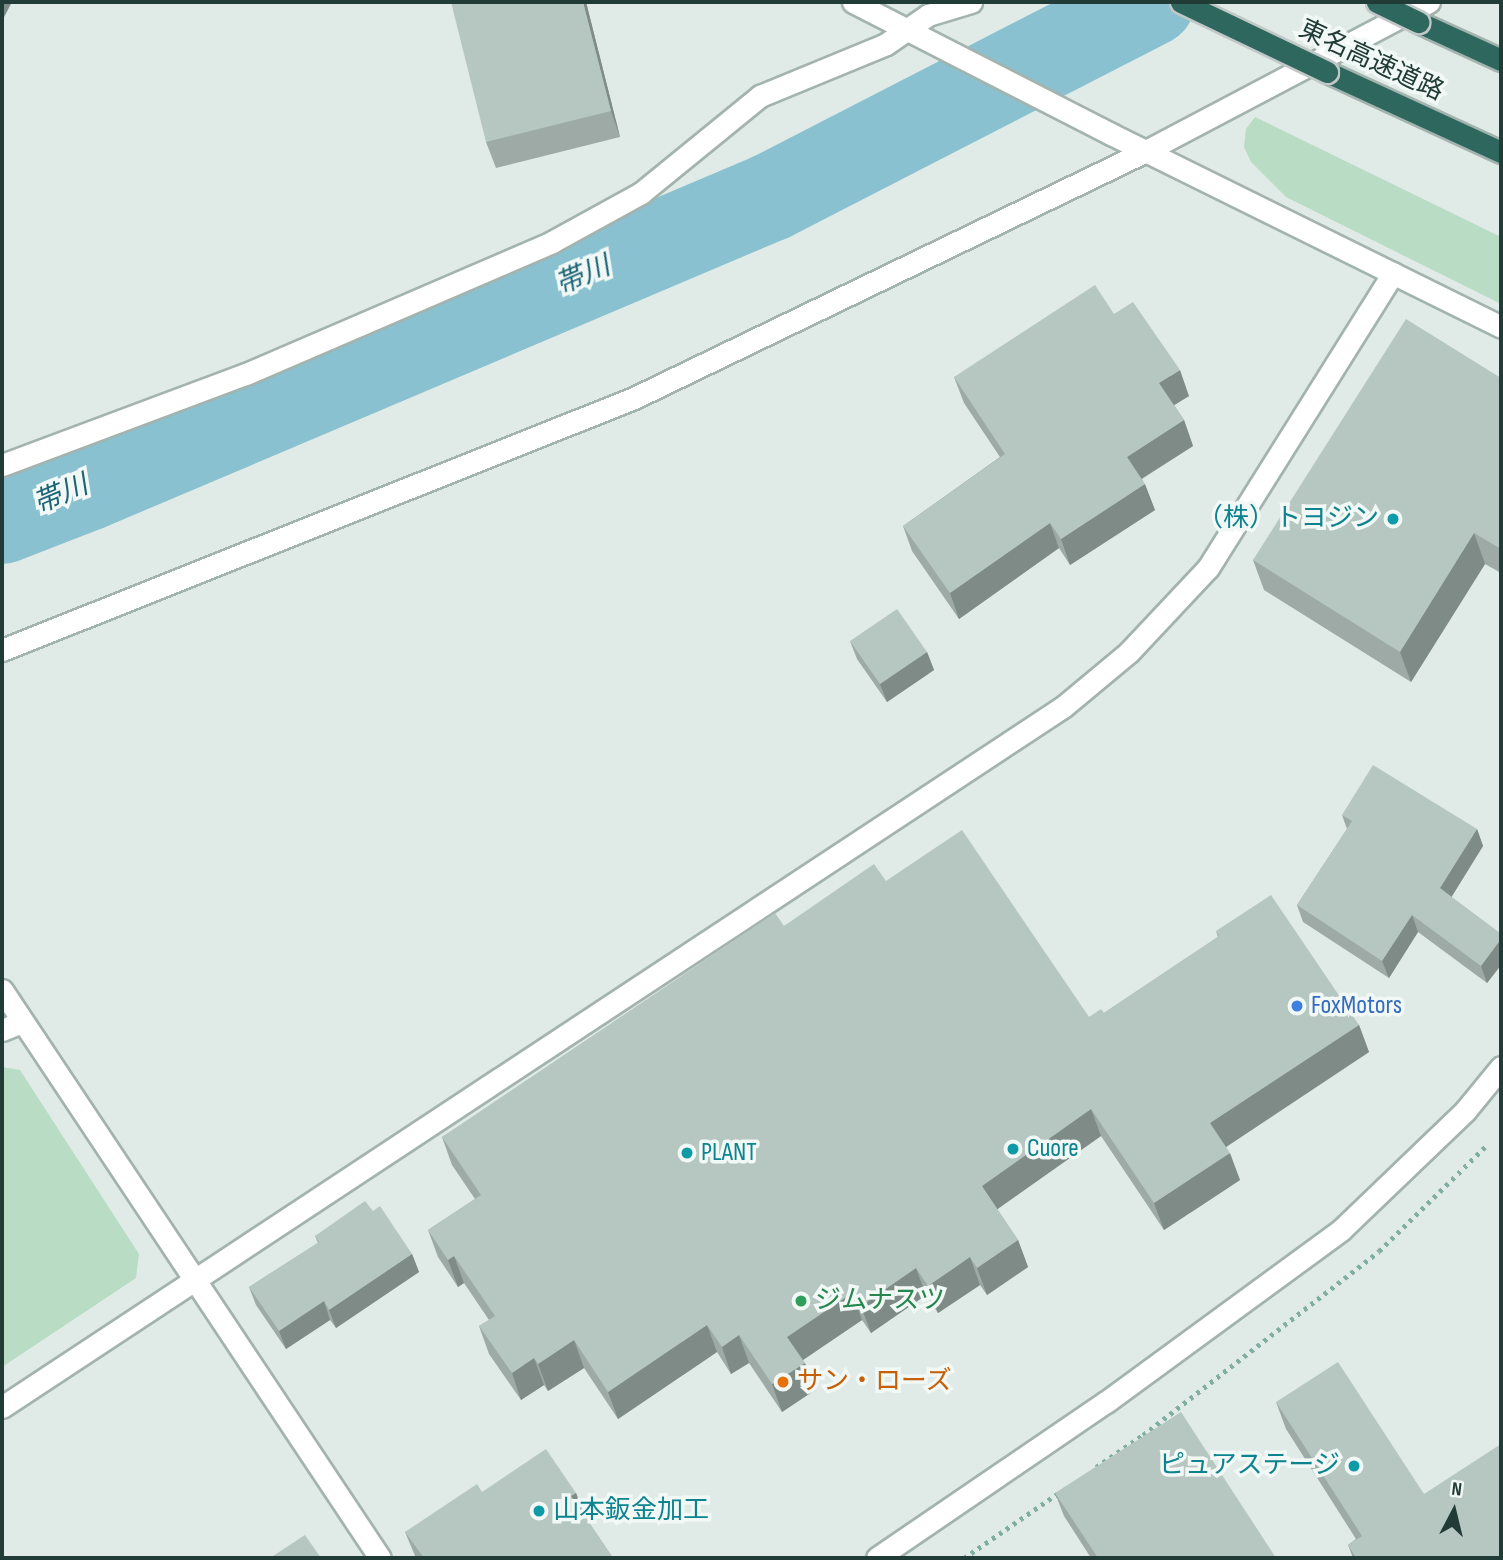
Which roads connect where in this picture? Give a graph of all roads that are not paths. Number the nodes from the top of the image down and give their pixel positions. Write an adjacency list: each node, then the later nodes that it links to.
1 (853, 2): 6 (street)
2 (971, 2): 6 (street)
3 (1181, 2): 9 (highway, 東名高速道路, bridge)
4 (1377, 2): 7 (highway, bridge)
5 (1429, 2): 8 (street)
6 (916, 35): 8 (street); 12 (street)
7 (1501, 60)
8 (1146, 151): 10 (street); 13 (street)
9 (1501, 152)
10 (1393, 273): 11 (street); 17 (street)
11 (1501, 327)
12 (2, 465)
13 (2, 650)
14 (2, 990): 15 (street)
15 (12, 1026): 17 (street)
16 (1501, 1067): 20 (street)
17 (197, 1280): 18 (street); 19 (street)
18 (2, 1407)
19 (380, 1558)
20 (877, 1558)

